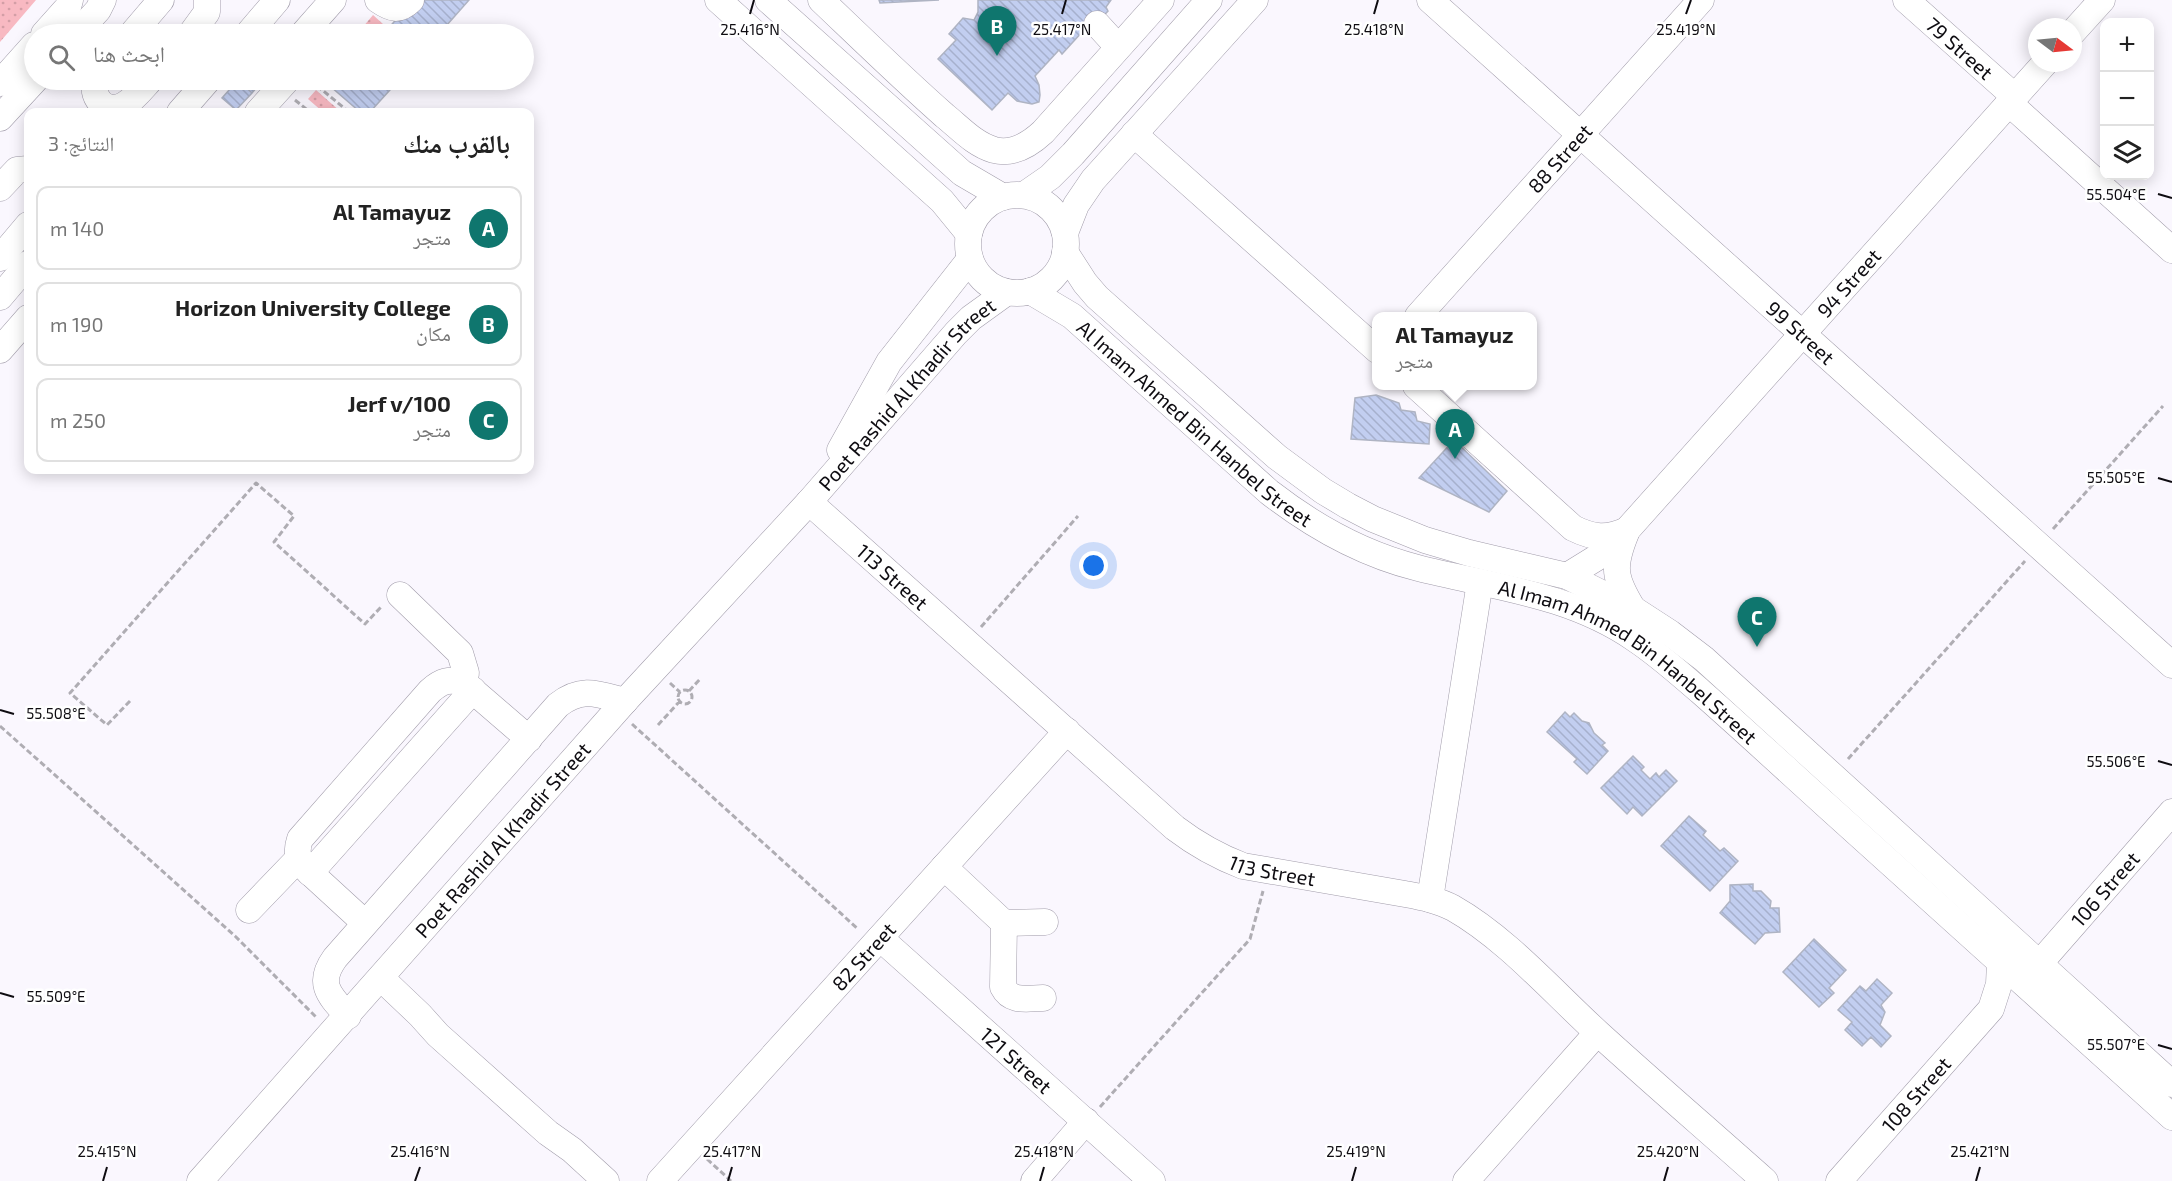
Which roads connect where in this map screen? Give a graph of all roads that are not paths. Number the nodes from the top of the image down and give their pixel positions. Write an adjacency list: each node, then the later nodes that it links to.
1 (161, 0): 22 (street)
2 (207, 0): 23 (street)
3 (277, 0): 24 (street)
4 (333, 0): 25 (street)
5 (378, 0): 6 (street)
6 (411, 0)
7 (718, 0): 51 (street)
8 (768, 0): 17 (street)
9 (821, 0): 36 (street)
10 (1161, 0): 27 (street)
11 (1209, 0): 41 (street)
12 (1255, 0): 43 (street)
13 (1430, 0): 44 (street, 99 Street)
14 (1701, 0): 44 (street, 88 Street)
15 (1906, 0): 35 (street, 79 Street)
16 (2102, 0): 19 (street)
17 (793, 11): 45 (street)
18 (86, 16): 20 (street); 21 (street)
19 (2082, 22)
20 (67, 24)
21 (106, 24)
22 (139, 24)
23 (198, 24)
24 (257, 24)
25 (312, 24)
26 (1097, 24): 27 (street)
27 (1115, 50): 36 (street); 41 (street)
28 (24, 68): 34 (street)
29 (2036, 72): 35 (street, 94 Street)
30 (94, 90): 37 (street)
31 (140, 90): 38 (street)
32 (199, 90): 39 (street)
33 (278, 90): 40 (street)
34 (12, 95): 42 (street)
35 (2012, 100): 52 (street, 79 Street); 59 (street, 94 Street)
36 (929, 102): 45 (street)
37 (115, 108)
38 (115, 108)
39 (184, 108)
40 (262, 108)
41 (1108, 114): 48 (street)
42 (0, 118)
43 (1134, 134): 50 (street); 60 (street)
44 (1580, 134): 57 (street, 88 Street); 59 (street, 99 Street)
45 (941, 155): 48 (street)
46 (24, 169): 47 (street)
47 (0, 188)
48 (1013, 196): 50 (street); 51 (street)
49 (24, 230): 53 (street)
50 (1065, 242): 55 (street); 66 (street, Al Imam Ahmed Bin Hanbel Street)
51 (970, 247): 55 (street); 63 (street, Poet Rashid Al Khadir Street)
52 (2172, 250)
53 (0, 258)
54 (24, 269): 56 (street)
55 (1018, 291): 63 (street, Poet Rashid Al Khadir Street); 67 (street, Al Imam Ahmed Bin Hanbel Street)
56 (0, 297)
57 (1422, 312)
58 (24, 323): 61 (street)
59 (1802, 335): 65 (street, 94 Street); 70 (street, 99 Street)
60 (1372, 346)
61 (0, 350)
62 (1420, 390): 64 (street)
63 (809, 502): 72 (street, Poet Rashid Al Khadir Street); 73 (street, 113 Street)
64 (1573, 528): 65 (street); 66 (street)
65 (1628, 530): 66 (street, 94 Street); 69 (street, 94 Street)
66 (1576, 571): 69 (street, Al Imam Ahmed Bin Hanbel Street)
67 (1480, 582): 78 (street); 84 (street, Al Imam Ahmed Bin Hanbel Street)
68 (400, 595): 71 (street)
69 (1633, 609): 85 (street, Al Imam Ahmed Bin Hanbel Street)
70 (2172, 665)
71 (469, 686): 74 (street); 76 (street)
72 (622, 706): 74 (street); 86 (street, Poet Rashid Al Khadir Street)
73 (1067, 731): 77 (street, 82 Street); 78 (street, 113 Street)
74 (529, 739): 81 (street)
75 (2172, 812): 85 (street, 106 Street)
76 (304, 866): 79 (street); 81 (street)
77 (944, 867): 82 (street); 83 (street, 82 Street)
78 (1431, 899): 91 (street, 113 Street)
79 (249, 910)
80 (1045, 922): 82 (street)
81 (365, 923): 90 (street)
82 (1004, 923): 88 (street)
83 (877, 940): 94 (street, 121 Street); 99 (street, 82 Street)
84 (2001, 962): 87 (street, Al Imam Ahmed Bin Hanbel Street); 89 (street, 108 Street)
85 (2039, 964): 92 (street, Al Imam Ahmed Bin Hanbel Street)
86 (376, 983): 90 (street, Poet Rashid Al Khadir Street); 95 (street)
87 (2038, 996): 89 (street); 93 (street, Al Imam Ahmed Bin Hanbel Street)
88 (1043, 998)
89 (1991, 1009): 104 (street, 108 Street)
90 (340, 1024): 96 (street, Poet Rashid Al Khadir Street)
91 (1597, 1033): 102 (street); 103 (street, 113 Street)
92 (2172, 1084)
93 (2172, 1117)
94 (1086, 1121): 100 (street); 101 (street, 121 Street)
95 (548, 1133): 97 (street); 98 (street)
96 (200, 1181)
97 (591, 1181)
98 (606, 1181)
99 (660, 1181)
100 (1034, 1181)
101 (1152, 1181)
102 (1466, 1181)
103 (1765, 1181)
104 (1839, 1181)

